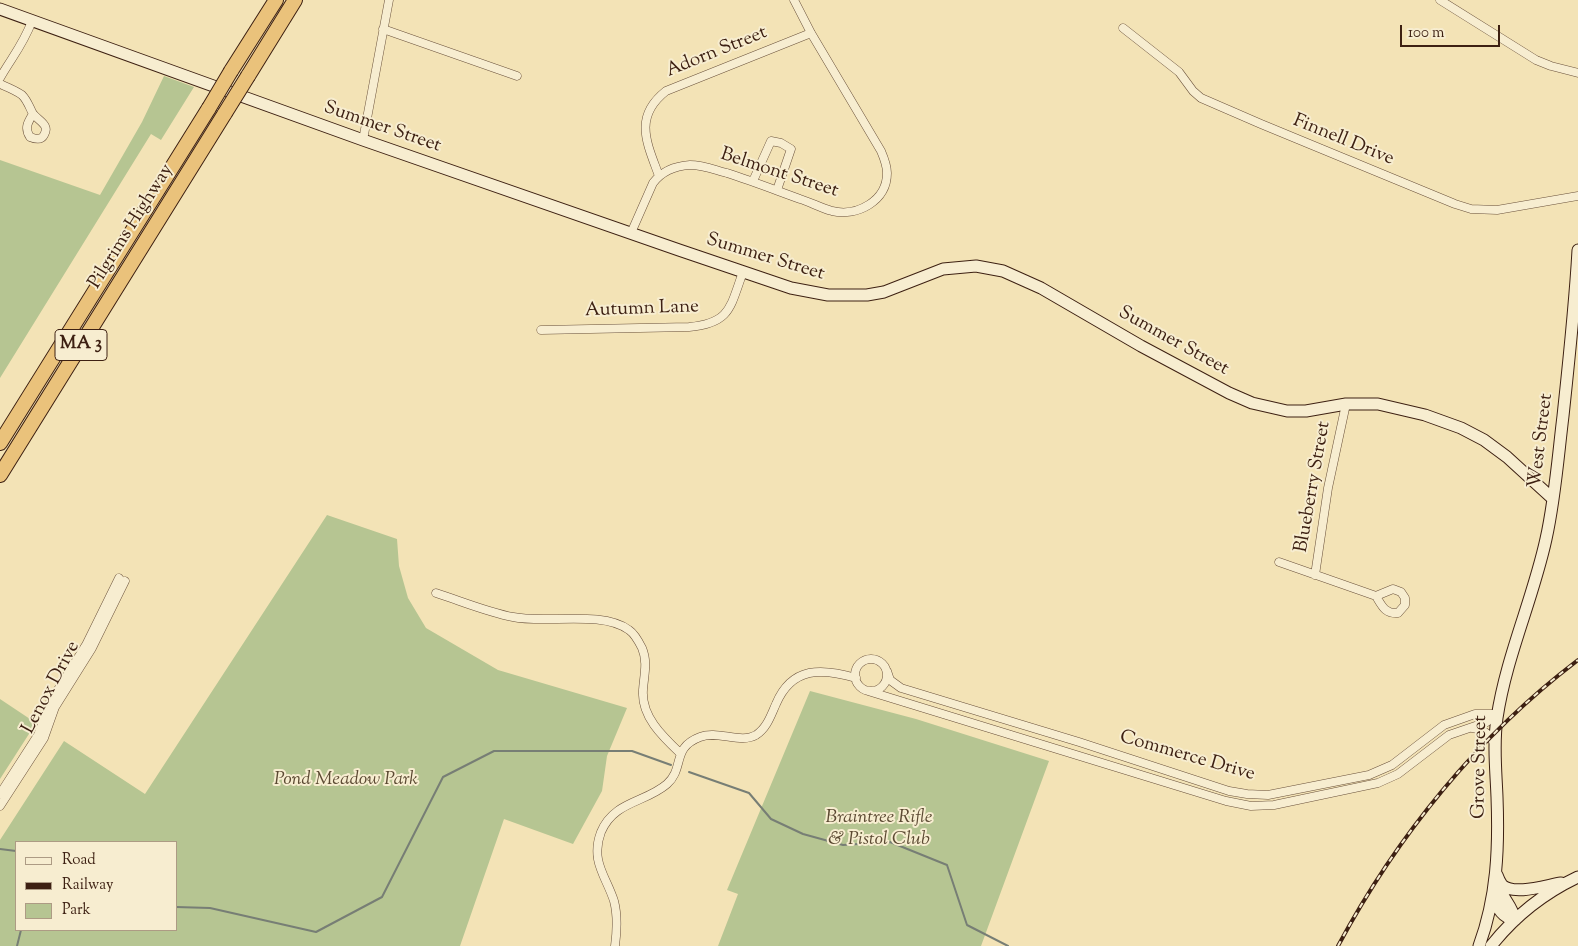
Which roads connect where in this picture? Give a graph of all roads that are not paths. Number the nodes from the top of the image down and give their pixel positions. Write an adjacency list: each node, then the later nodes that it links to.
1 (276, 0): 26 (highway, Pilgrims Highway / MA 3, bridge)
2 (295, 0): 27 (highway, Pilgrims Highway / MA 3, bridge)
3 (389, 0): 9 (street)
4 (794, 0): 10 (street, Belmont Street)
5 (1440, 0): 11 (street)
6 (0, 9): 7 (street, Summer Street)
7 (32, 21): 13 (street); 16 (street, Summer Street)
8 (1122, 28): 20 (street, Finnell Drive)
9 (383, 29): 12 (street); 16 (street)
10 (811, 33): 17 (street, Adorn Street); 19 (street, Belmont Street)
11 (1578, 74)
12 (517, 76)
13 (0, 78)
14 (0, 84): 15 (street)
15 (33, 114)
16 (363, 140): 21 (street, Summer Street)
17 (659, 176): 18 (street, Belmont Street); 21 (street)
18 (753, 181): 19 (street, Belmont Street); 19 (street)
19 (777, 190)
20 (1578, 196)
21 (630, 233): 23 (street, Summer Street)
22 (1578, 250): 28 (street, West Street)
23 (743, 272): 24 (street, Autumn Lane); 25 (street, Summer Street)
24 (541, 330)
25 (1346, 404): 28 (street, Summer Street); 30 (street, Blueberry Street)
26 (0, 444)
27 (0, 475)
28 (1553, 499): 34 (street, West Street)
29 (1279, 562): 30 (street)
30 (1315, 575): 33 (street)
31 (122, 579): 46 (street, Lenox Drive)
32 (436, 593): 45 (street)
33 (1376, 596)
34 (1519, 633): 38 (street, Grove Street)
35 (887, 671): 36 (street); 37 (street); 47 (street, Commerce Drive)
36 (856, 678): 37 (street); 45 (street)
37 (868, 691): 49 (street, Commerce Drive)
38 (1497, 714): 39 (street, Commerce Drive); 40 (street, Commerce Drive); 43 (street, Grove Street)
39 (1467, 728): 41 (street, Commerce Drive); 43 (street)
40 (1439, 729): 41 (street); 42 (street, Commerce Drive)
41 (1444, 738): 44 (street, Commerce Drive)
42 (1423, 740): 44 (street); 47 (street, Commerce Drive)
43 (1495, 747): 51 (street, Grove Street)
44 (1430, 748): 49 (street, Commerce Drive)
45 (680, 753): 55 (street)
46 (18, 772): 48 (street, Lenox Drive); 50 (street, Lenox Drive)
47 (1302, 788): 49 (street)
48 (0, 794)
49 (1304, 799)
50 (0, 806)
51 (1496, 875): 52 (street); 53 (street, Grove Street); 54 (street, Grove Street)
52 (1576, 878): 54 (street)
53 (1494, 892): 54 (street); 56 (street, Grove Street)
54 (1515, 920): 57 (street)
55 (615, 946)
56 (1479, 946)
57 (1491, 946)

